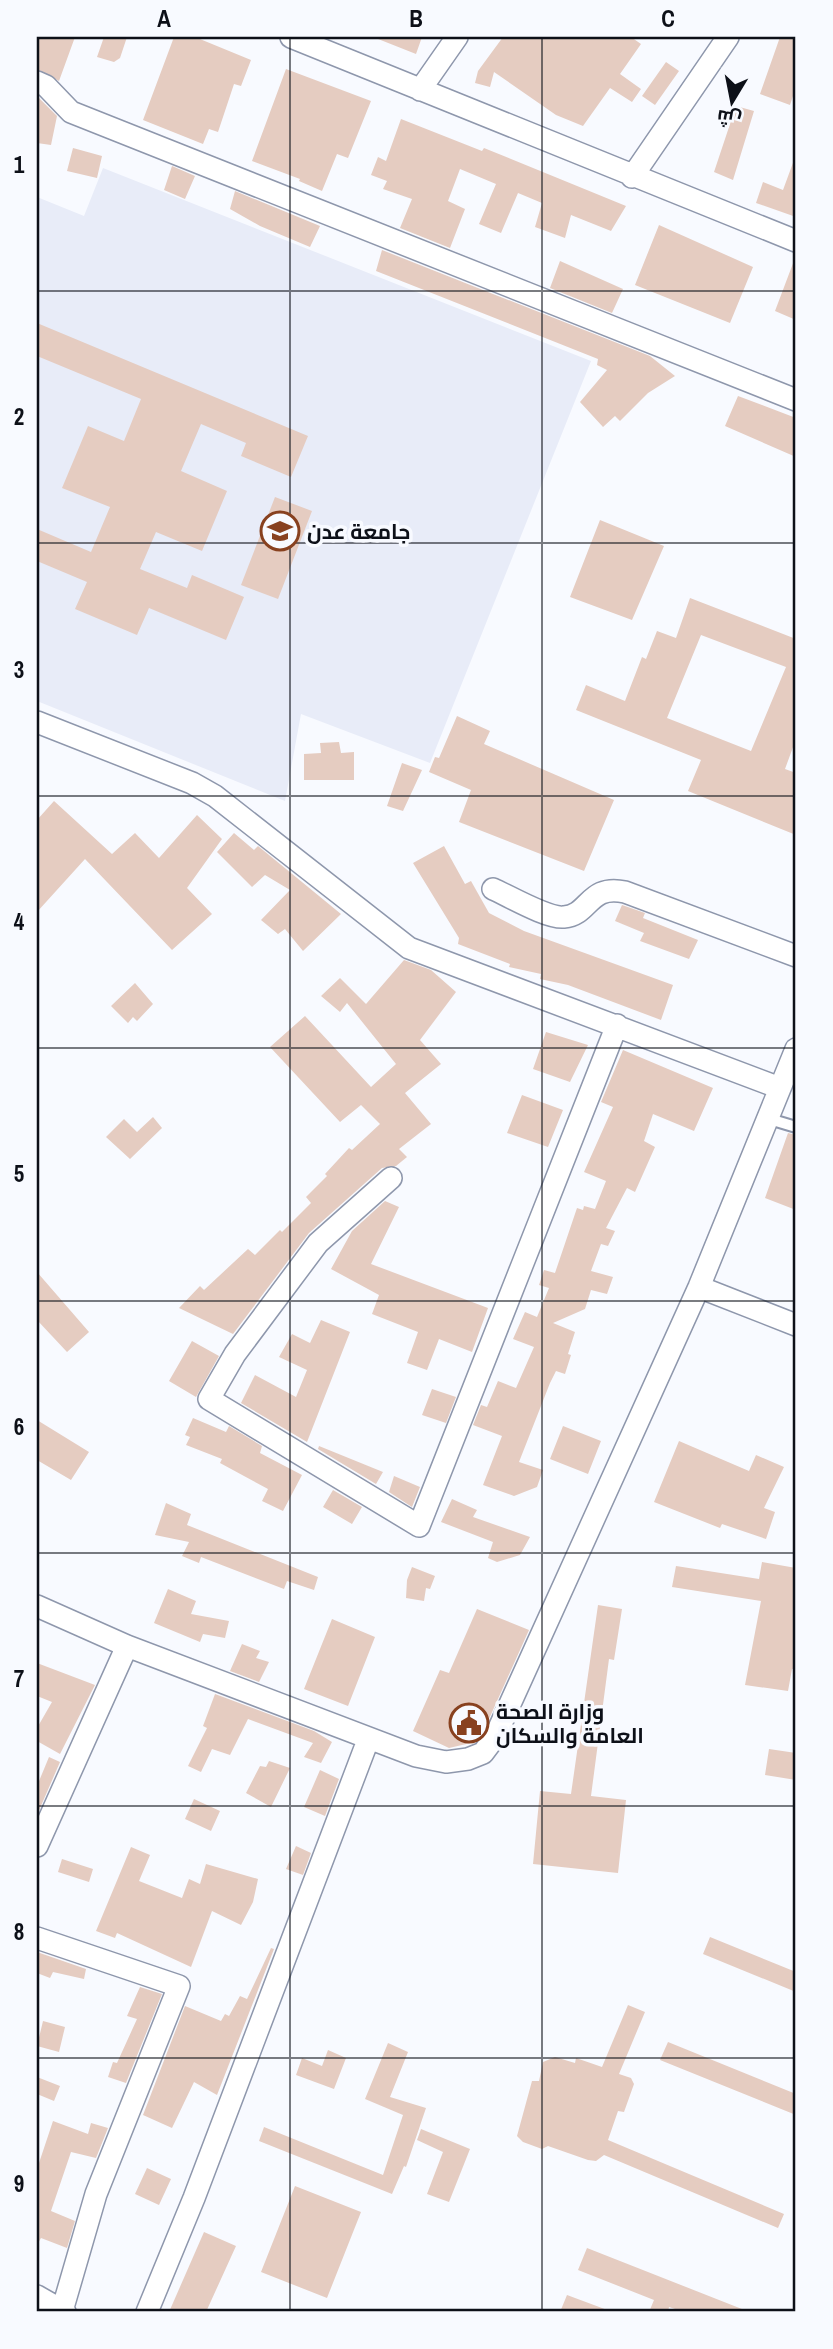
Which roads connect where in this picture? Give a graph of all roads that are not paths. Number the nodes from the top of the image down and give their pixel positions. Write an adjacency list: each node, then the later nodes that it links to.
1 (291, 37): 5 (street)
2 (457, 37): 5 (street)
3 (728, 37): 6 (street)
4 (37, 82): 8 (street)
5 (420, 90): 6 (street)
6 (632, 177): 7 (street)
7 (796, 241)
8 (796, 400)
9 (37, 722): 12 (street)
10 (493, 889): 11 (street)
11 (796, 956)
12 (617, 1025): 14 (street); 17 (street)
13 (796, 1049): 14 (street)
14 (780, 1088): 15 (street)
15 (766, 1118): 16 (lane); 18 (street)
16 (796, 1128)
17 (391, 1178)
18 (699, 1287): 19 (street); 22 (street)
19 (796, 1325)
20 (37, 1606): 21 (street)
21 (127, 1646): 22 (street); 23 (street)
22 (368, 1740): 27 (street)
23 (37, 1846)
24 (37, 1938): 26 (street)
25 (37, 2296): 26 (street)
26 (64, 2312)
27 (147, 2312)

